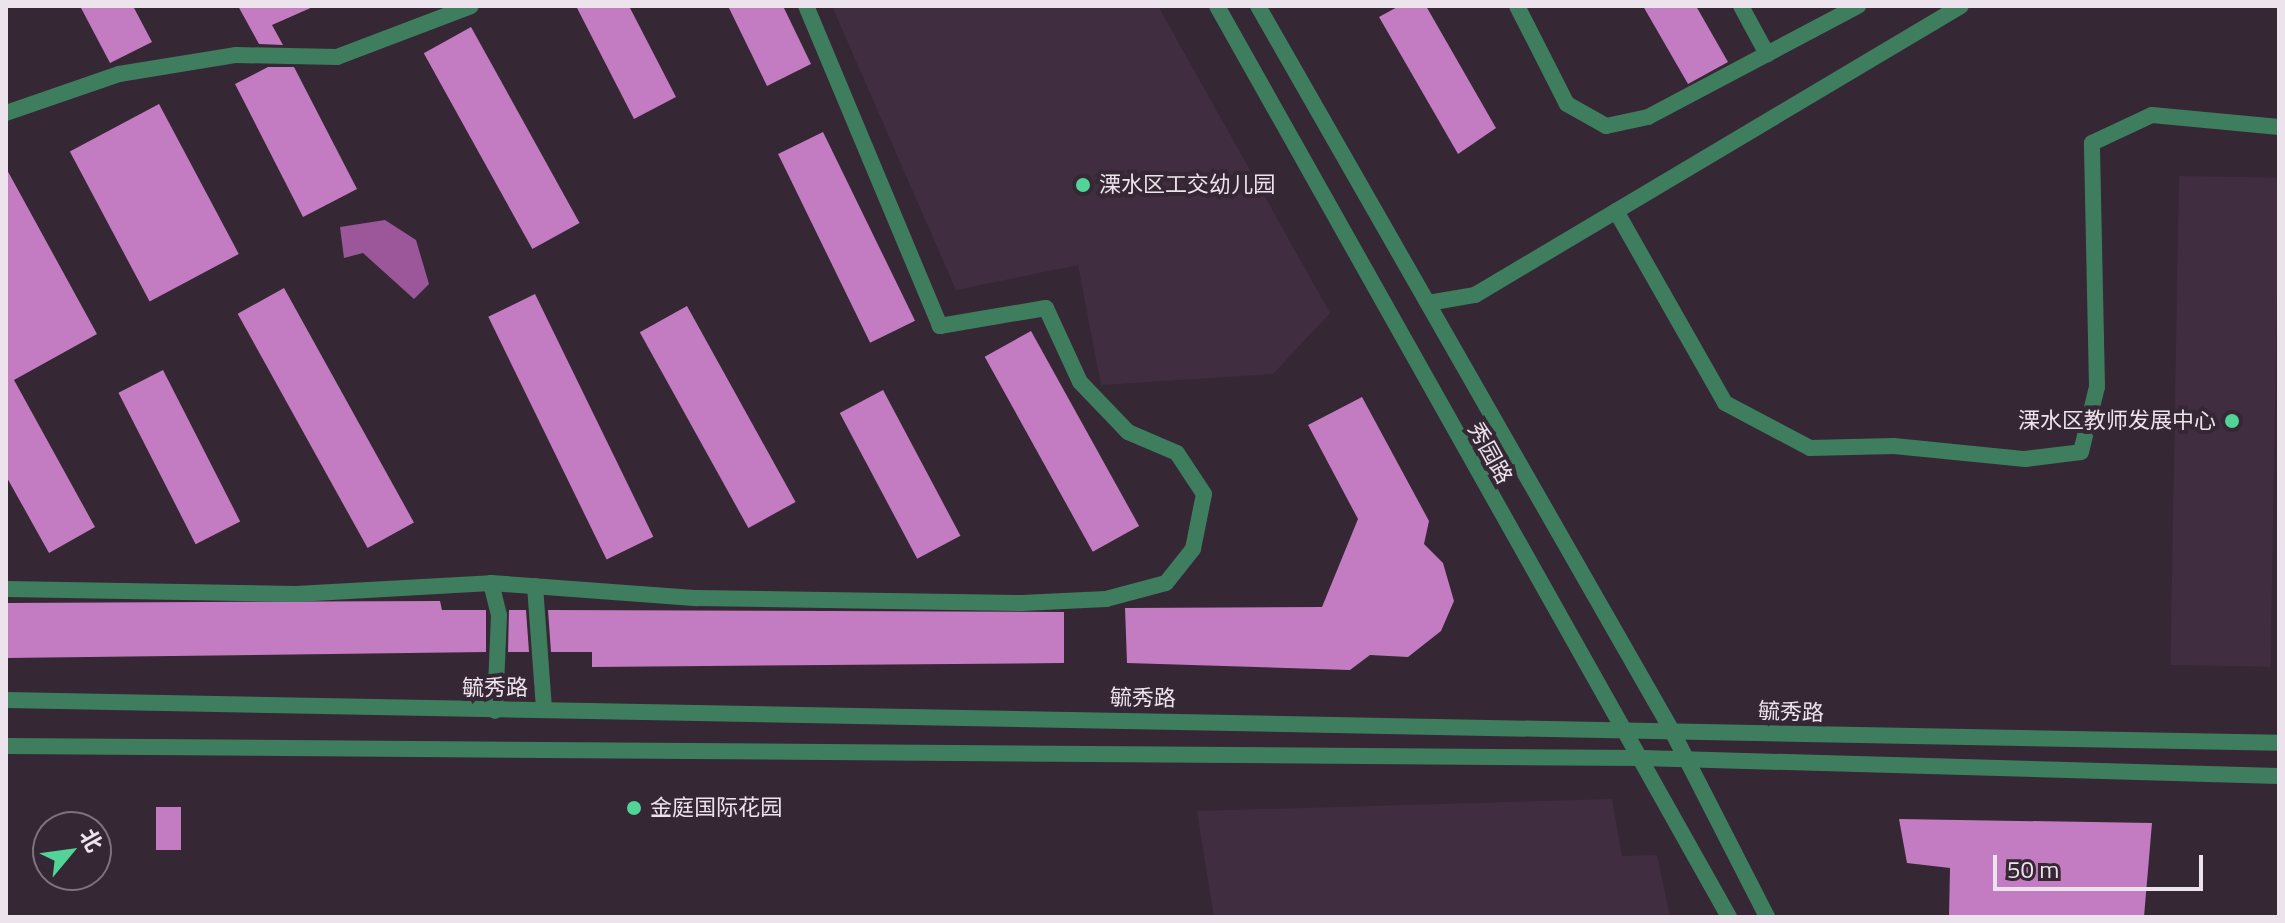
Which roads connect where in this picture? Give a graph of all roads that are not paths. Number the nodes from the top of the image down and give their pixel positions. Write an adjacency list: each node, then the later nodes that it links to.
1 (471, 6): 10 (street)
2 (806, 6): 15 (street)
3 (1217, 6): 20 (street, 秀园路)
4 (1258, 6): 13 (street, 秀园路)
5 (1517, 6): 9 (street)
6 (1741, 6): 9 (street)
7 (1858, 6): 9 (street)
8 (1961, 6): 12 (street)
9 (1767, 54)
10 (6, 113)
11 (2279, 127): 12 (street)
12 (1616, 211): 13 (street)
13 (1428, 303): 21 (street, 秀园路)
14 (491, 583): 15 (street); 16 (street); 19 (street)
15 (535, 586): 18 (street)
16 (6, 589)
17 (6, 700): 19 (street, 毓秀路)
18 (544, 710): 19 (street, 毓秀路); 20 (street, 毓秀路)
19 (495, 711)
20 (1617, 728): 21 (street, 毓秀路); 24 (street, 秀园路)
21 (1672, 731): 22 (street, 毓秀路); 25 (street, 秀园路)
22 (2279, 743)
23 (6, 746): 24 (street)
24 (1642, 758): 25 (street); 27 (street, 秀园路)
25 (1683, 762): 26 (street); 28 (street, 秀园路)
26 (2279, 776)
27 (1729, 917)
28 (1767, 917)

